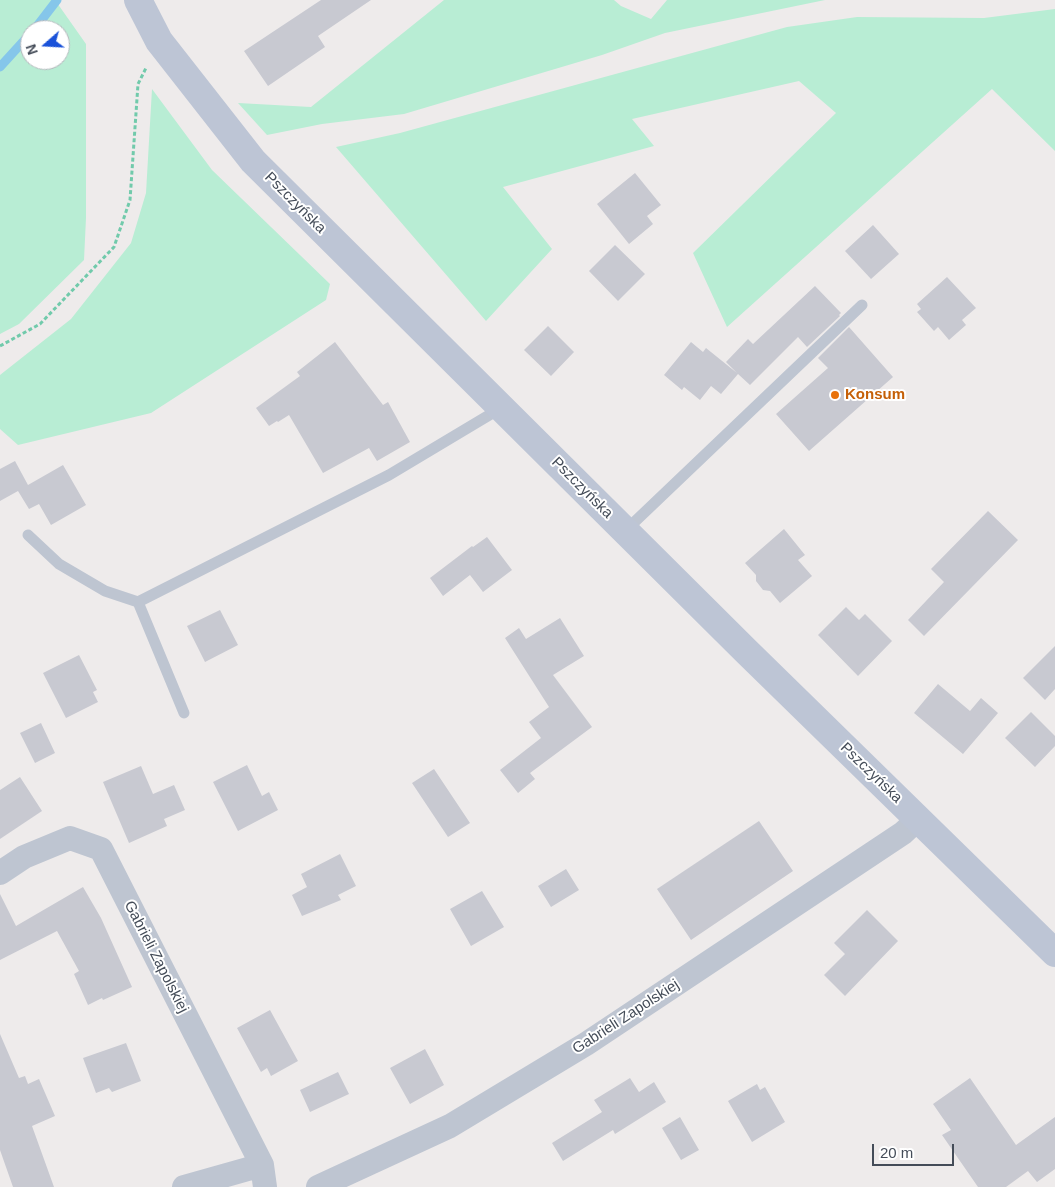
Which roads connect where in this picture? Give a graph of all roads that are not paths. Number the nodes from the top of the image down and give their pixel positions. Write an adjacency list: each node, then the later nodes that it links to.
1 (138, 0): 3 (street, Pszczyńska)
2 (862, 305): 4 (lane)
3 (501, 408): 4 (street, Pszczyńska); 6 (lane)
4 (625, 531): 8 (street, Pszczyńska)
5 (28, 534): 6 (lane)
6 (138, 602): 7 (lane)
7 (184, 713)
8 (918, 819): 10 (street, Pszczyńska); 13 (street, Gabrieli Zapolskiej)
9 (0, 873): 11 (street, Gabrieli Zapolskiej)
10 (1055, 953)
11 (264, 1176): 12 (street, Gabrieli Zapolskiej)
12 (184, 1187)
13 (318, 1187)

